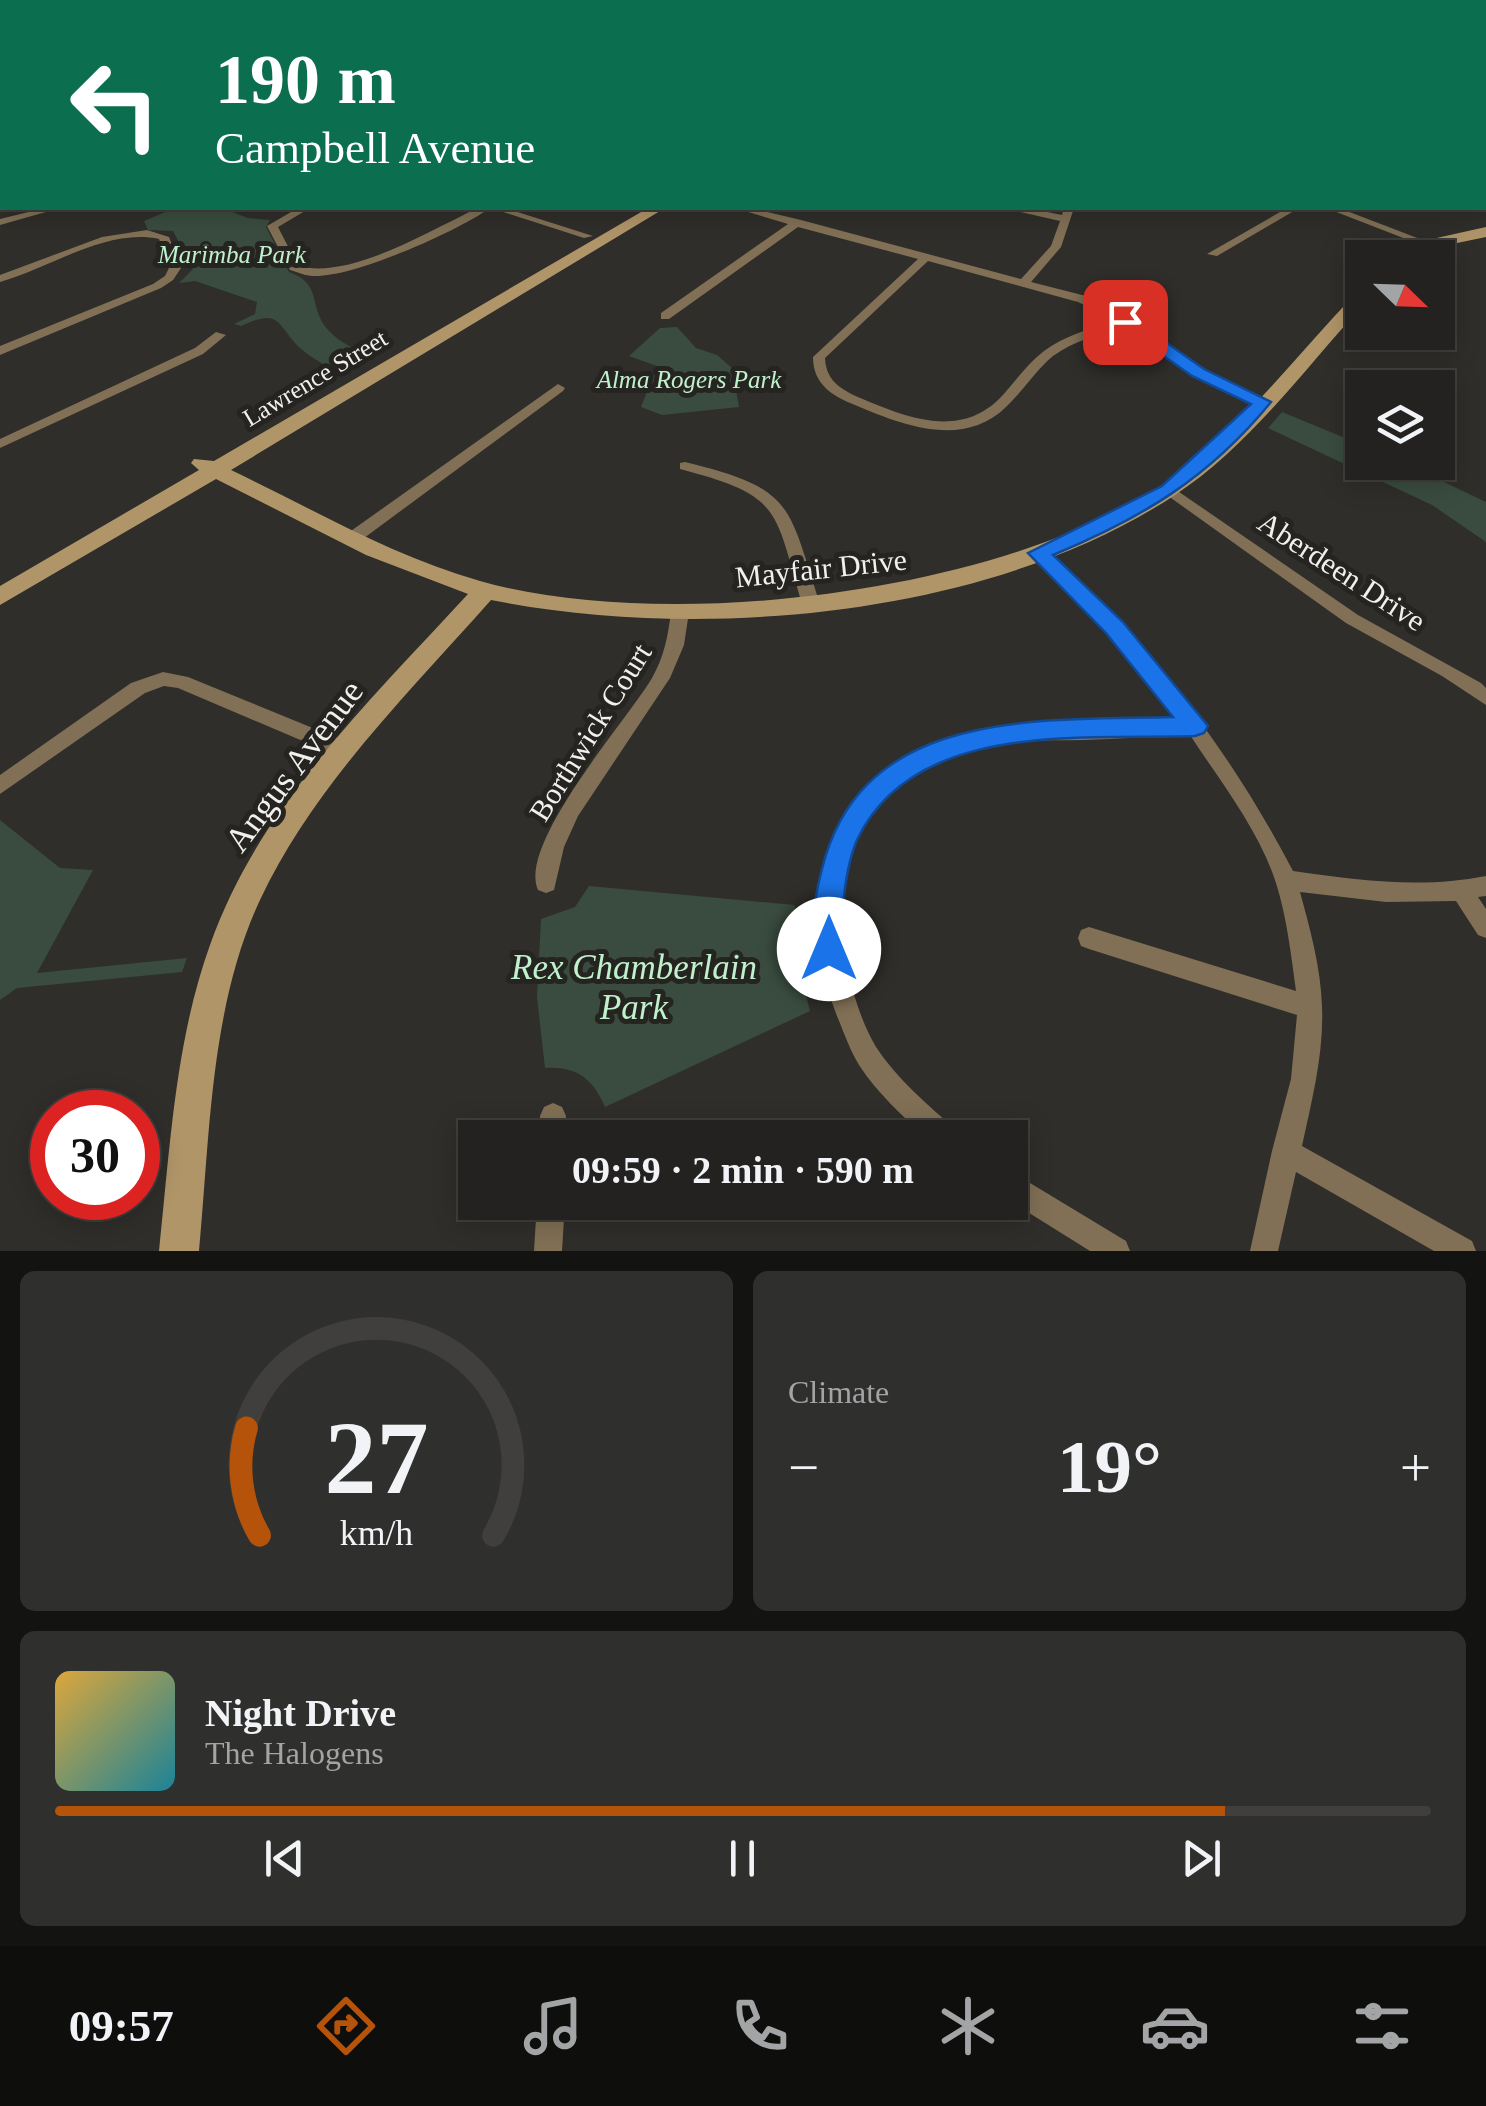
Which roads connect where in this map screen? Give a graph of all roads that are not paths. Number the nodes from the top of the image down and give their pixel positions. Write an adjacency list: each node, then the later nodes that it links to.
1 (47, 210): 12 (street)
2 (301, 210): 3 (street)
3 (481, 210)
4 (503, 210): 15 (street)
5 (635, 210): 15 (street, Lawrence Street)
6 (654, 210): 15 (street, Lawrence Street)
7 (748, 210): 13 (street)
8 (1036, 210): 11 (street)
9 (1290, 210): 18 (street)
10 (1337, 210): 16 (street)
11 (1067, 213): 21 (street)
12 (0, 222)
13 (797, 222): 19 (street); 23 (street)
14 (1486, 232): 17 (street)
15 (594, 238): 30 (street, Lawrence Street)
16 (1417, 240)
17 (1447, 240)
18 (1213, 254)
19 (927, 256): 21 (street); 24 (street)
20 (0, 279): 26 (street)
21 (1025, 281): 24 (street)
22 (1345, 314): 28 (street, Mayfair Drive)
23 (665, 316)
24 (1125, 322): 28 (street)
25 (220, 335): 29 (street)
26 (0, 351)
27 (558, 388): 33 (street)
28 (1262, 402): 32 (street, Mayfair Drive)
29 (0, 444)
30 (208, 466): 33 (street, Mayfair Drive); 35 (street, Lawrence Street)
31 (685, 466): 37 (street)
32 (1169, 490): 34 (street, Mayfair Drive); 39 (street, Aberdeen Drive)
33 (354, 536): 36 (street, Mayfair Drive)
34 (1038, 553): 37 (street, Mayfair Drive); 40 (street)
35 (6, 581)
36 (485, 590): 38 (street, Mayfair Drive); 41 (street, Angus Avenue)
37 (811, 604): 38 (street, Mayfair Drive)
38 (680, 612): 44 (street, Borthwick Court)
39 (1486, 698)
40 (1195, 726): 43 (street); 50 (street)
41 (346, 750): 42 (street); 54 (street, Angus Avenue)
42 (0, 786)
43 (1286, 880): 46 (street); 49 (street)
44 (546, 883)
45 (1486, 886): 46 (street)
46 (1462, 892): 47 (street)
47 (1486, 928)
48 (1089, 938): 49 (street)
49 (1310, 1007): 51 (street)
50 (926, 1120)
51 (1285, 1151): 57 (street); 58 (street)
52 (1028, 1195): 56 (street)
53 (550, 1220): 55 (street)
54 (178, 1251)
55 (548, 1251)
56 (1116, 1251)
57 (1264, 1251)
58 (1462, 1251)

